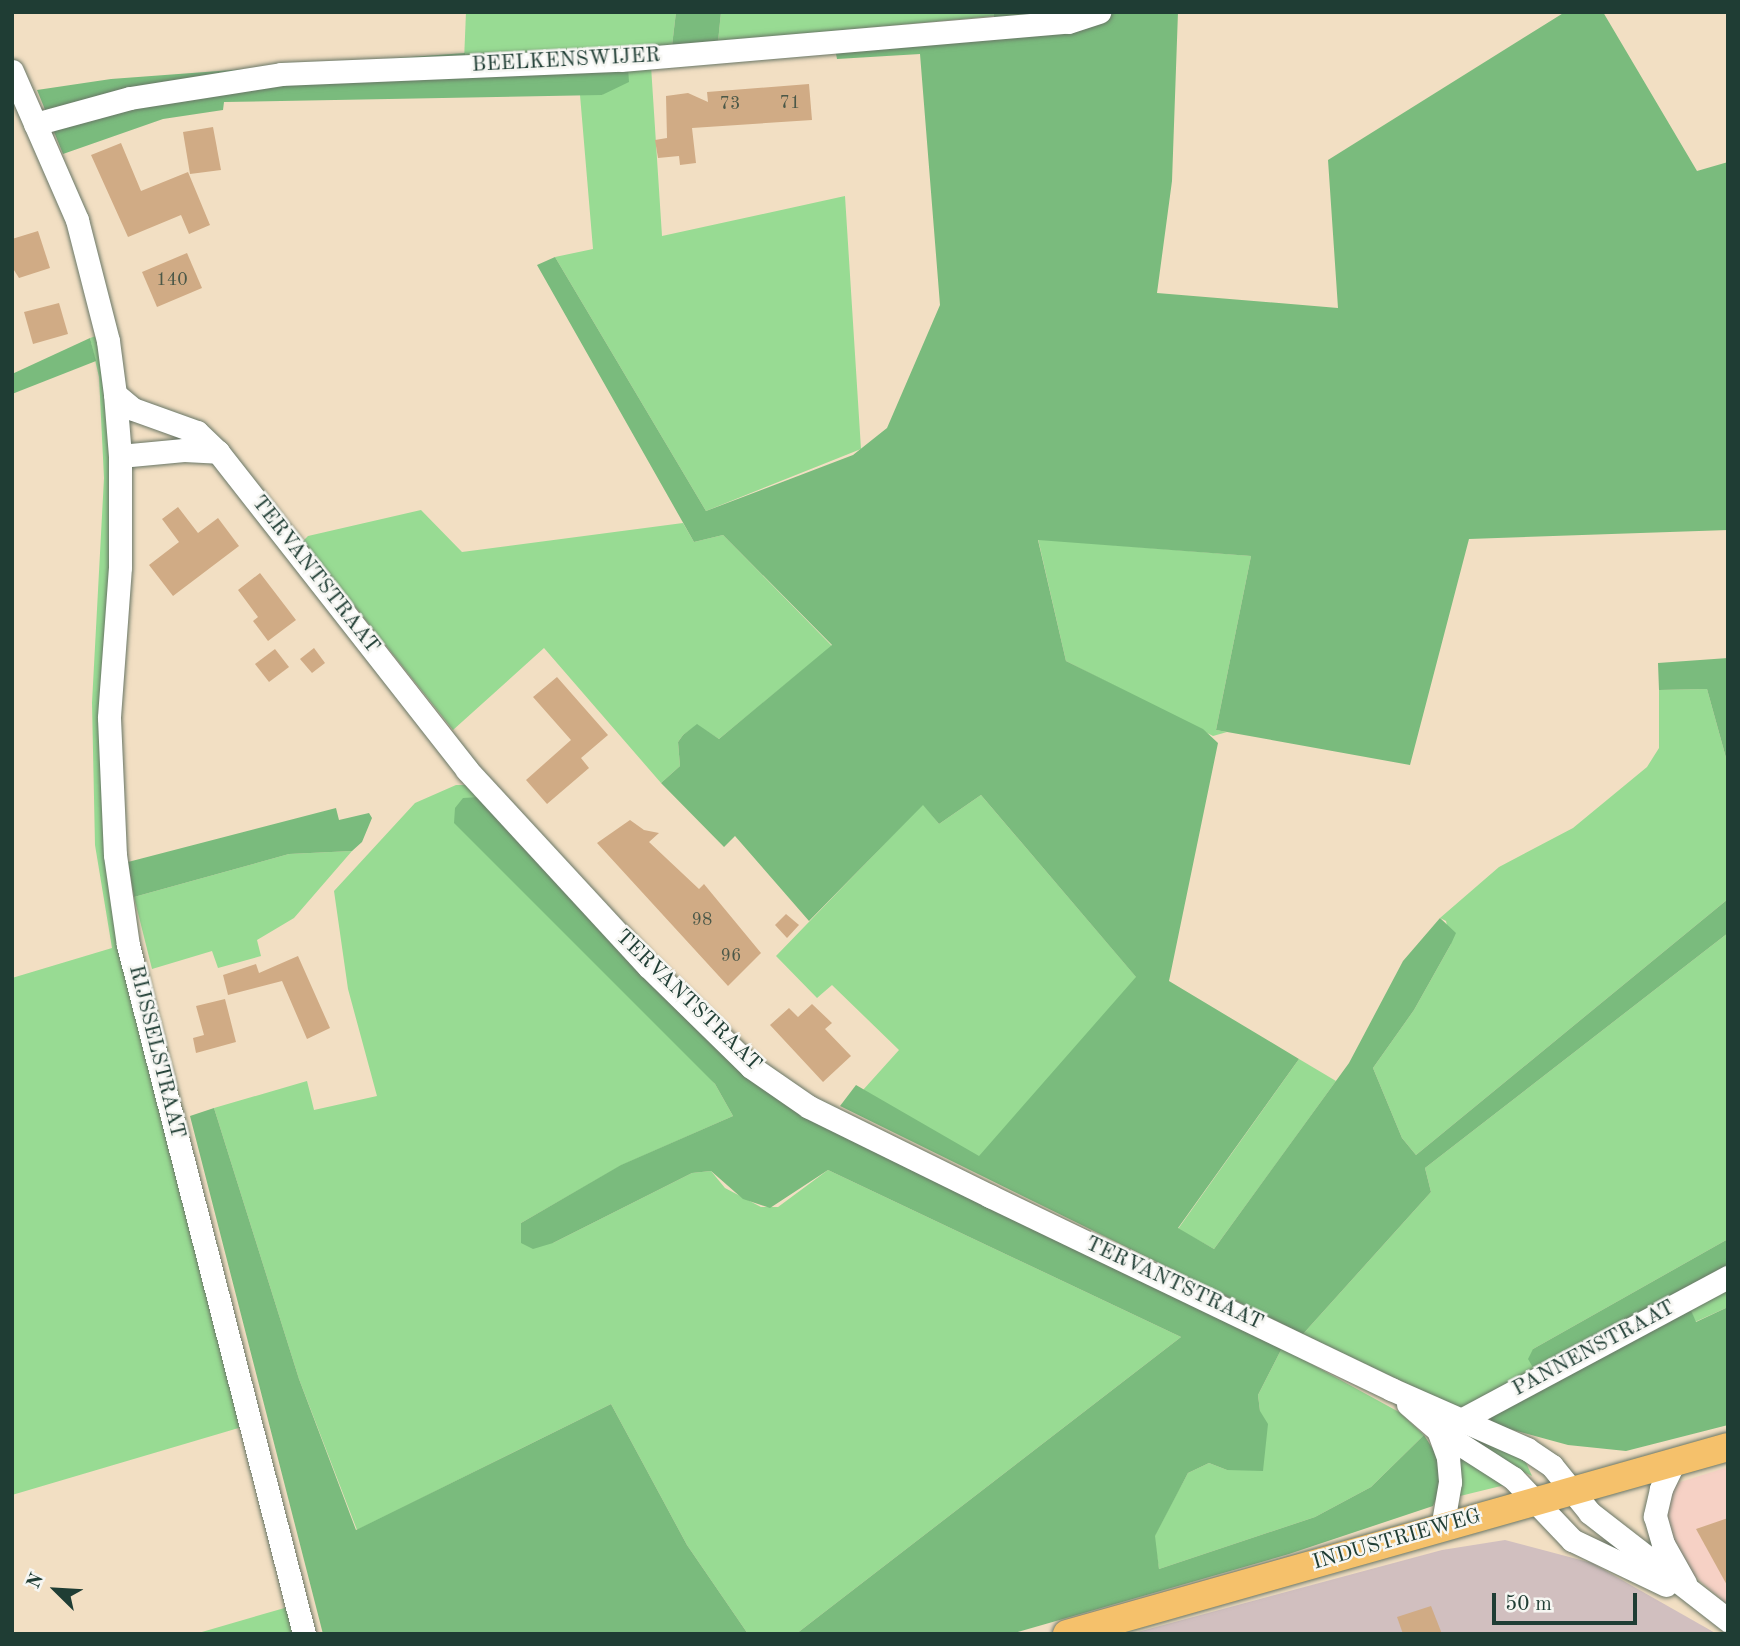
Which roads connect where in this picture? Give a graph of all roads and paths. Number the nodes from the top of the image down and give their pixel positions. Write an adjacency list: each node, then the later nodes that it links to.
1 (1099, 12): 3 (street, BEELKENSWIJER)
2 (12, 71): 3 (street)
3 (35, 124): 4 (street)
4 (115, 394): 5 (street, TERVANTSTRAAT); 6 (street)
5 (218, 452): 6 (street); 8 (street, TERVANTSTRAAT)
6 (120, 456): 19 (street, RIJSSELSTRAAT)
7 (1728, 1277): 9 (street, PANNENSTRAAT)
8 (1391, 1389): 9 (street, TERVANTSTRAAT); 10 (street, TERVANTSTRAAT)
9 (1461, 1420): 13 (street, TERVANTSTRAAT)
10 (1438, 1430): 14 (street, TERVANTSTRAAT); 15 (street)
11 (1728, 1447): 12 (main road, INDUSTRIEWEG)
12 (1674, 1462): 13 (main road, INDUSTRIEWEG); 16 (street, TERVANTSTRAAT)
13 (1574, 1490): 14 (main road, INDUSTRIEWEG); 16 (street, TERVANTSTRAAT)
14 (1533, 1501): 15 (main road, INDUSTRIEWEG); 16 (street, TERVANTSTRAAT)
15 (1442, 1528): 18 (main road, INDUSTRIEWEG)
16 (1692, 1595): 17 (street, TERVANTSTRAAT)
17 (1728, 1620)
18 (1127, 1626): 20 (main road, INDUSTRIEWEG)
19 (304, 1634)
20 (1067, 1634)

